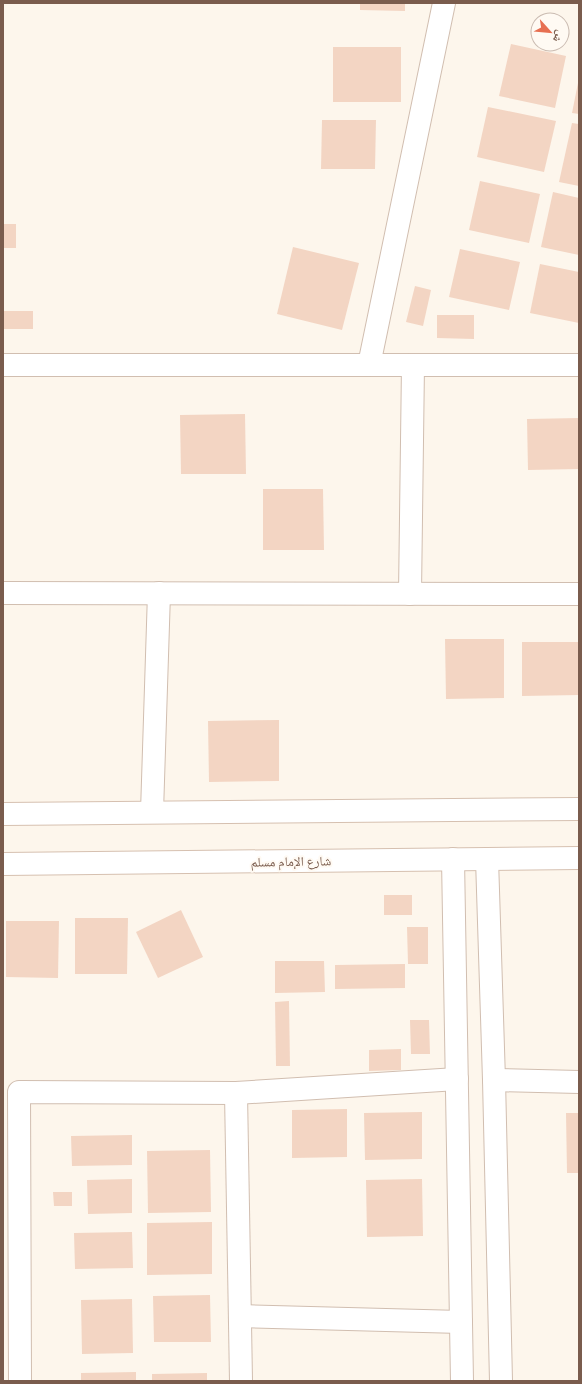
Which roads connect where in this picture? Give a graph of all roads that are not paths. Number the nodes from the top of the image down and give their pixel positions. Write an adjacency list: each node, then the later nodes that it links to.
1 (444, 3): 3 (street)
2 (3, 365): 3 (street)
3 (369, 365): 4 (street)
4 (413, 365): 5 (street); 8 (street)
5 (579, 365)
6 (3, 593): 7 (street)
7 (159, 593): 8 (street); 11 (street)
8 (410, 594): 9 (street)
9 (579, 594)
10 (579, 809): 11 (street)
11 (152, 812): 12 (street)
12 (3, 814)
13 (579, 858): 15 (street, شارع الإمام مسلم)
14 (453, 859): 15 (street, شارع الإمام مسلم); 16 (street, شارع الإمام مسلم); 17 (street)
15 (487, 859): 18 (street)
16 (3, 864)
17 (457, 1079): 21 (street); 23 (street)
18 (494, 1080): 19 (street); 27 (street)
19 (579, 1082)
20 (11, 1092): 21 (street); 24 (street)
21 (236, 1093): 22 (street)
22 (240, 1316): 23 (street); 25 (street)
23 (461, 1322): 26 (street)
24 (20, 1381)
25 (241, 1381)
26 (462, 1381)
27 (500, 1381)

